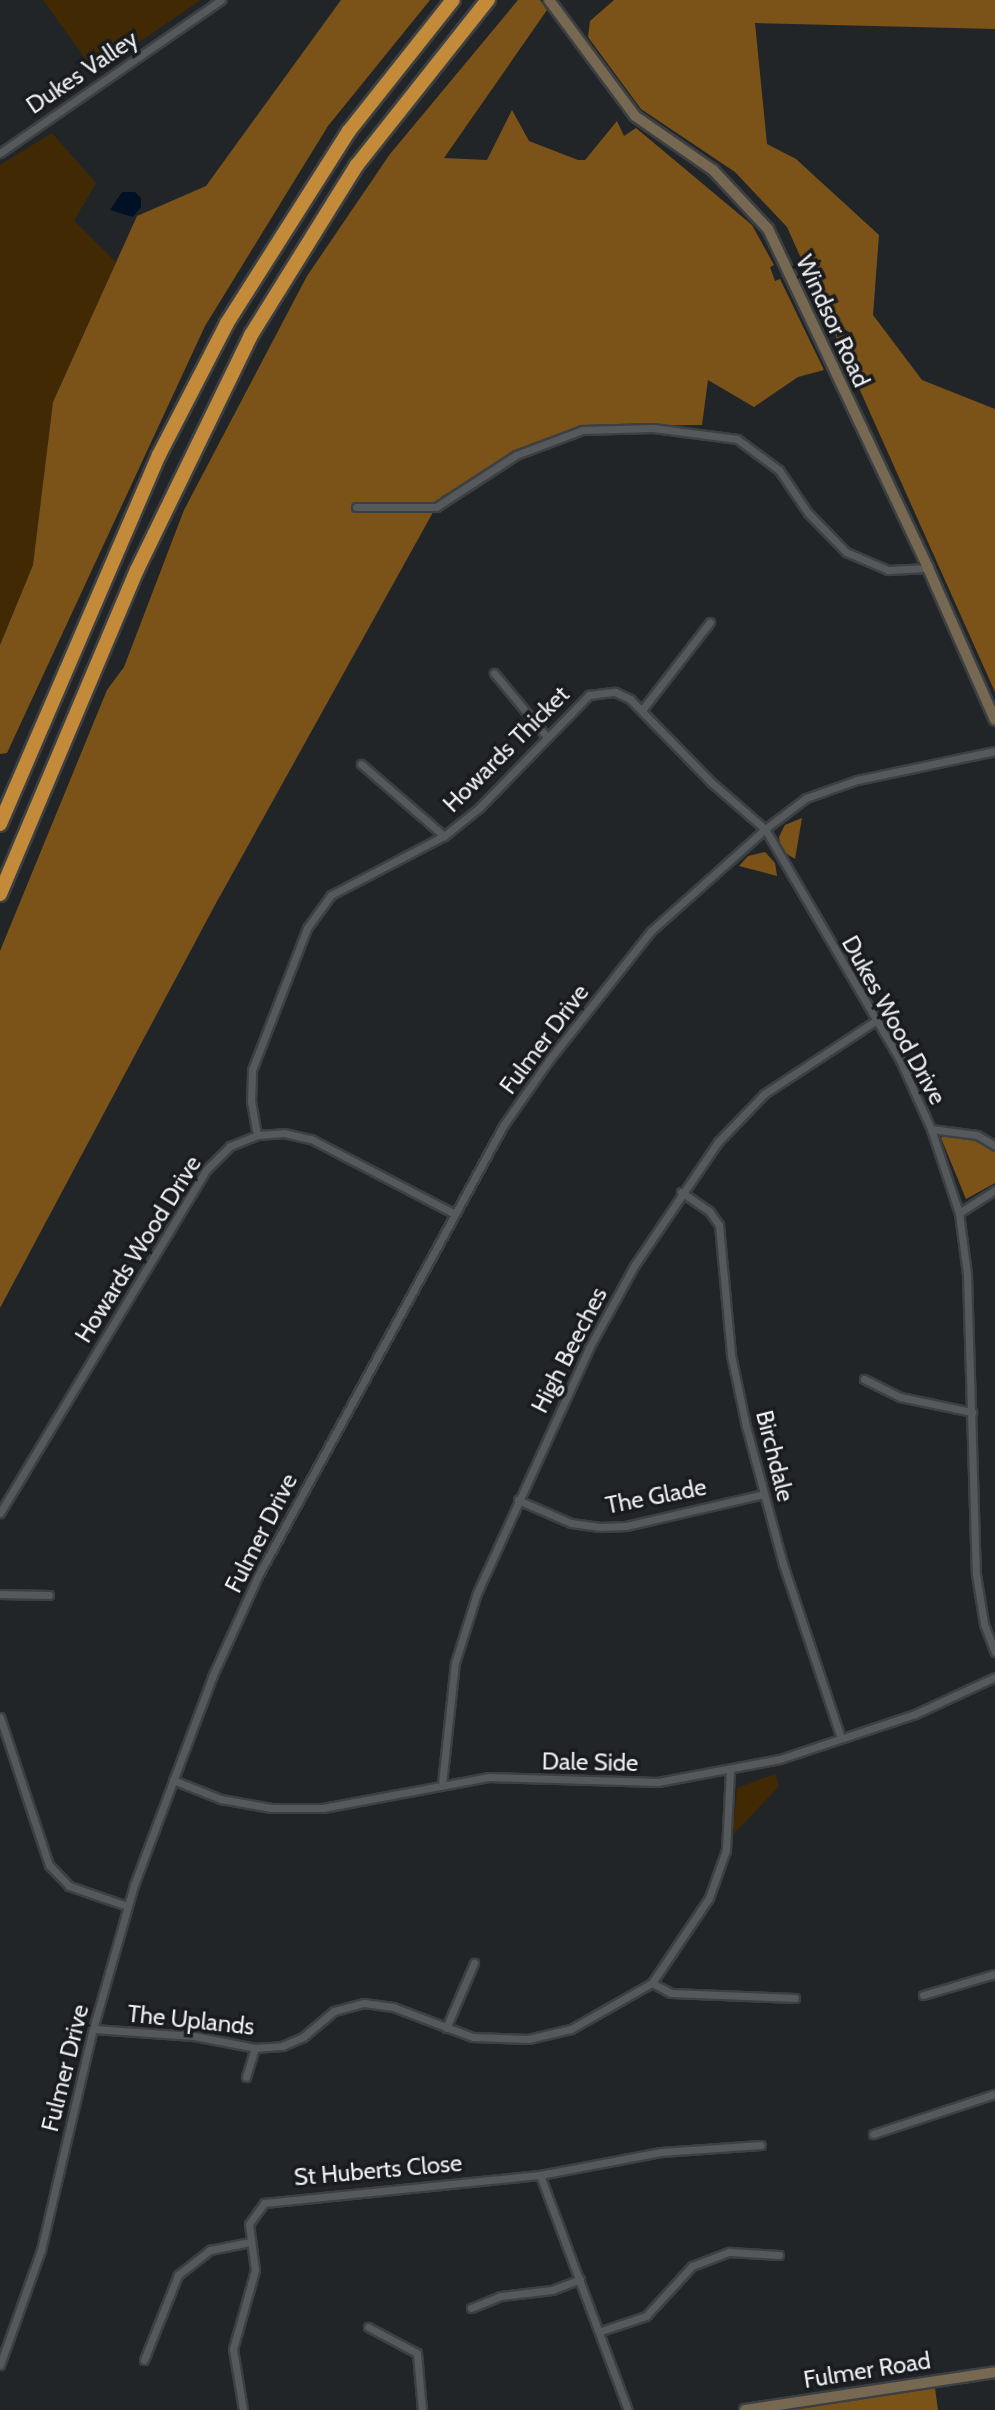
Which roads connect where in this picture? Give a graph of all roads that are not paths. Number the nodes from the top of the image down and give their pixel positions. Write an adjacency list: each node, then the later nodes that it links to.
1 (221, 0): 5 (street, Dukes Valley)
2 (453, 0): 15 (highway)
3 (488, 0): 18 (highway)
4 (549, 0): 7 (main road, Windsor Road)
5 (0, 153)
6 (356, 508): 7 (street)
7 (928, 568): 11 (main road, Windsor Road)
8 (710, 622): 10 (street)
9 (494, 673): 12 (street)
10 (642, 710): 12 (street, Howards Thicket); 16 (street, Howards Thicket)
11 (995, 720)
12 (547, 737): 17 (street, Howards Thicket)
13 (995, 751): 16 (street)
14 (362, 764): 17 (street)
15 (0, 824)
16 (765, 829): 19 (street, Dukes Wood Drive); 25 (street, Fulmer Drive)
17 (444, 836): 21 (street, Howards Thicket)
18 (0, 894)
19 (875, 1021): 20 (street, Dukes Wood Drive); 24 (street, High Beeches)
20 (931, 1129): 22 (street); 26 (street, Dukes Wood Drive)
21 (257, 1135): 25 (street, Howards Wood Drive); 31 (street, Howards Wood Drive)
22 (995, 1146)
23 (995, 1190): 26 (street)
24 (681, 1192): 29 (street, Birchdale); 30 (street, High Beeches)
25 (453, 1213): 39 (street, Fulmer Drive)
26 (959, 1213): 28 (street, Dukes Wood Drive)
27 (864, 1379): 28 (street)
28 (972, 1412): 34 (street, Dukes Wood Drive)
29 (764, 1494): 30 (street, The Glade); 37 (street, Birchdale)
30 (518, 1500): 40 (street, High Beeches)
31 (0, 1513)
32 (0, 1594): 33 (street)
33 (49, 1595)
34 (995, 1652)
35 (995, 1677): 37 (street, Dale Side)
36 (0, 1717): 41 (street)
37 (841, 1738): 38 (street, Dale Side)
38 (730, 1772): 40 (street, Dale Side); 44 (street, The Uplands)
39 (173, 1780): 40 (street, Dale Side); 41 (street, Fulmer Drive)
40 (442, 1784)
41 (127, 1906): 48 (street, Fulmer Drive)
42 (474, 1963): 47 (street)
43 (995, 1974): 45 (street)
44 (652, 1983): 46 (street); 47 (street, The Uplands)
45 (923, 1996)
46 (795, 1998)
47 (446, 2028): 49 (street, The Uplands)
48 (93, 2029): 49 (street, The Uplands); 62 (street, Fulmer Drive)
49 (256, 2048): 50 (street)
50 (246, 2077)
51 (995, 2094): 52 (street)
52 (873, 2134)
53 (761, 2145): 54 (street, St Huberts Close)
54 (540, 2175): 55 (street, St Huberts Close); 57 (street)
55 (250, 2242): 61 (street); 64 (street, St Huberts Close)
56 (779, 2255): 60 (street)
57 (580, 2280): 58 (street); 60 (street)
58 (471, 2308)
59 (368, 2327): 65 (street)
60 (601, 2332): 66 (street)
61 (144, 2360)
62 (0, 2365)
63 (995, 2372): 67 (main road, Fulmer Road)
64 (243, 2410)
65 (422, 2410)
66 (628, 2410)
67 (745, 2410)

